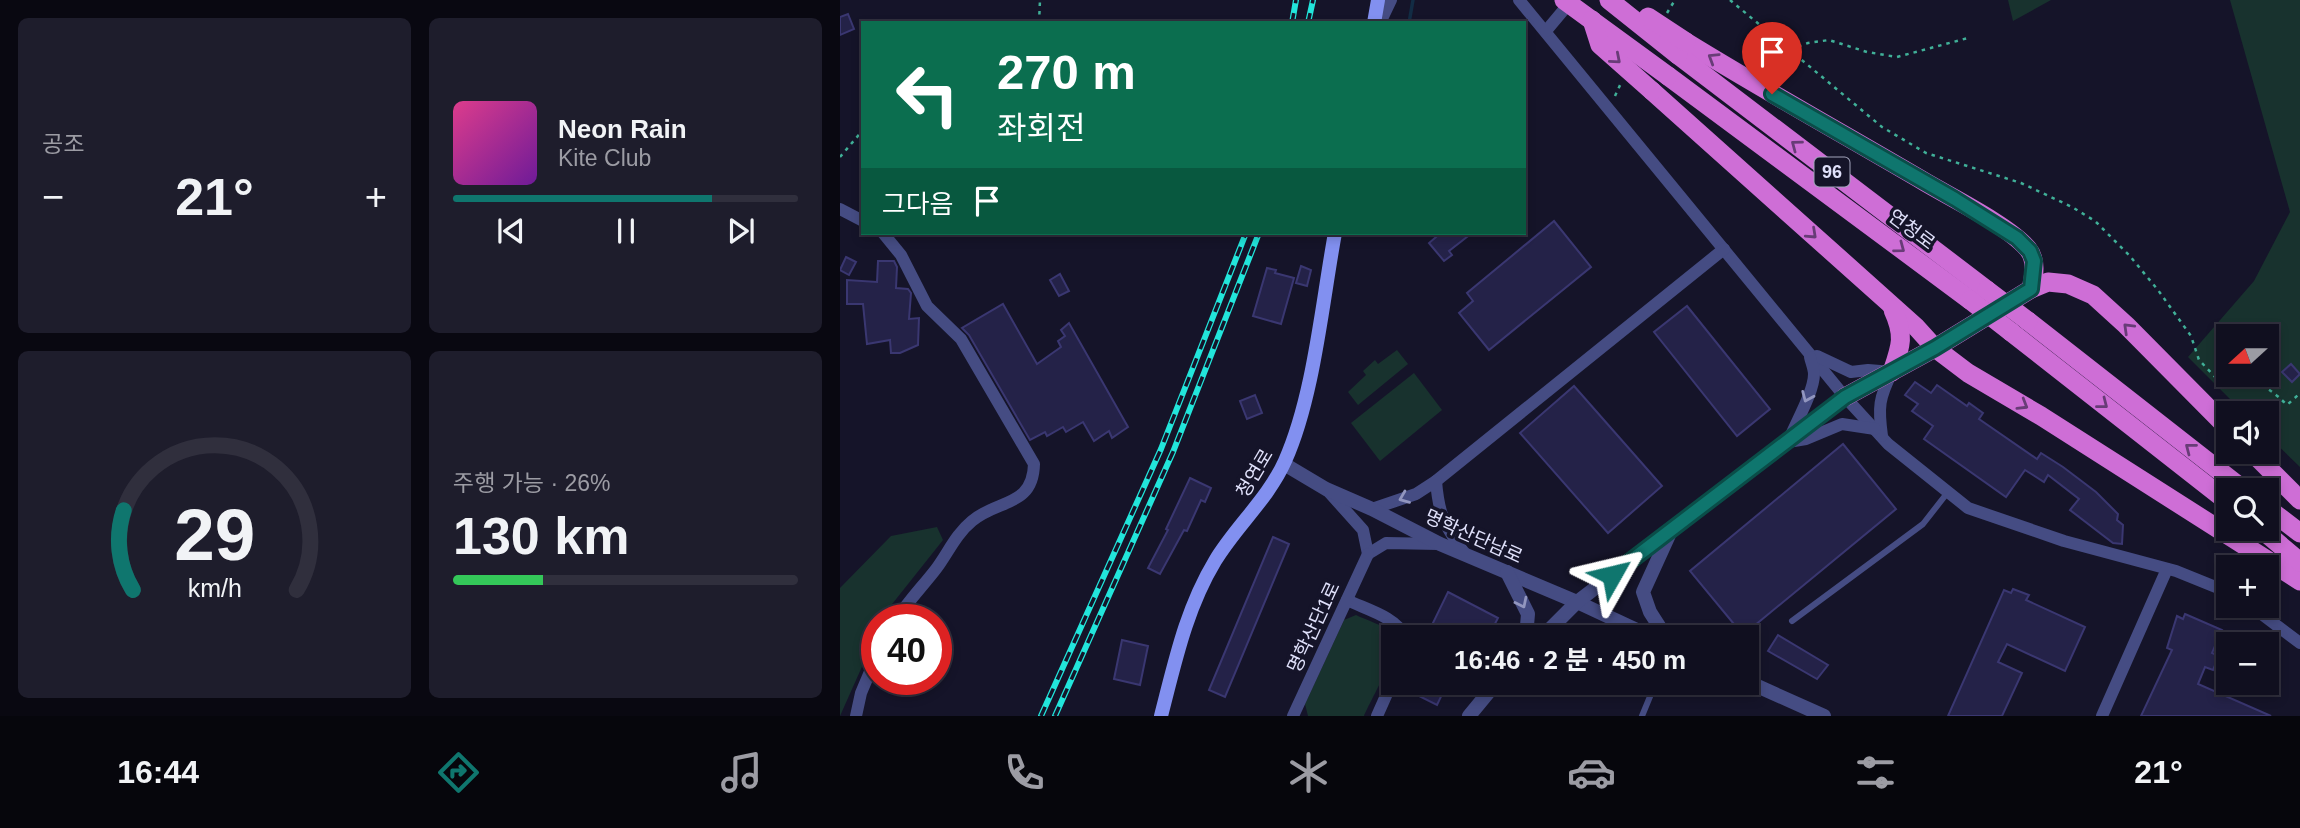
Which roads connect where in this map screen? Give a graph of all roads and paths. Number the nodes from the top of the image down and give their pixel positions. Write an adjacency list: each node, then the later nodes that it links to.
1 (1040, 0): 10 (path)
2 (1378, 0): 11 (main road)
3 (1391, 0): 12 (street)
4 (1519, 0): 13 (street)
5 (1564, 0): 9 (highway, 연청로 / 96, bridge)
6 (1572, 0): 13 (street)
7 (1609, 0): 15 (highway, 연청로 / 96, bridge)
8 (1730, 0): 16 (path)
9 (1592, 20): 25 (highway, 연청로 / 96, one-way to 25, bridge); 26 (highway, one-way to 26, bridge)
10 (1039, 21)
11 (1374, 21)
12 (1381, 21)
13 (1546, 31): 23 (street)
14 (1968, 38): 16 (path)
15 (1682, 48): 24 (highway, one-way to 15); 25 (highway, 연청로 / 96, one-way to 15)
16 (1790, 49): 31 (path)
17 (861, 132): 18 (path)
18 (840, 157)
19 (840, 209): 20 (street)
20 (861, 220)
21 (885, 235): 59 (street)
22 (1335, 235): 36 (main road, 청연로)
23 (1724, 249): 28 (street); 39 (street)
24 (2031, 289): 27 (highway); 33 (highway, one-way to 24)
25 (1978, 295): 38 (highway, 연청로 / 96, one-way to 25, bridge); 42 (highway, 연청로 / 96, one-way to 42, bridge)
26 (1891, 306): 27 (highway); 30 (highway)
27 (1935, 348): 29 (highway); 30 (highway)
28 (1808, 350): 30 (street); 32 (street); 35 (street, one-way to 35)
29 (1965, 370): 30 (highway); 55 (highway, one-way to 55)
30 (1892, 372): 32 (highway); 34 (street)
31 (2298, 395)
32 (1845, 397): 34 (street); 35 (street)
33 (2216, 416)
34 (1879, 433): 35 (street); 41 (street)
35 (1788, 442): 46 (street)
36 (1284, 464): 40 (street, 명학산단남로); 74 (main road, 청연로)
37 (2264, 464): 43 (highway)
38 (2229, 478)
39 (1436, 481): 44 (street, one-way to 44); 51 (street)
40 (1326, 489): 44 (street, 명학산단남로); 50 (street)
41 (1948, 492): 53 (street); 61 (lane)
42 (2216, 493)
43 (2300, 500)
44 (1372, 509): 49 (street, 명학산단남로)
45 (2279, 517): 47 (highway)
46 (1670, 532): 58 (street); 66 (street)
47 (2300, 533)
48 (2275, 541): 52 (highway)
49 (1440, 544): 50 (street); 51 (street, 명학산단남로)
50 (1368, 554): 57 (street, 명학산단1로)
51 (1466, 555): 54 (street, 명학산단남로)
52 (2300, 562)
53 (2167, 569): 56 (street); 80 (street)
54 (1507, 572): 58 (street, 명학산단남로); 63 (street, one-way to 63)
55 (2300, 581)
56 (2216, 586)
57 (1347, 600): 62 (street); 75 (street, 명학산단1로)
58 (1577, 602): 64 (street); 65 (street, 명학산단남로)
59 (907, 604)
60 (2267, 618): 67 (street)
61 (1791, 621)
62 (1396, 625)
63 (1528, 625)
64 (1554, 625)
65 (1626, 625)
66 (1658, 625)
67 (2300, 643)
68 (1759, 687): 79 (street)
69 (861, 692): 73 (street)
70 (1386, 695): 76 (street)
71 (1486, 695): 77 (street)
72 (1651, 695): 78 (lane)
73 (856, 716)
74 (1161, 716)
75 (1293, 716)
76 (1377, 716)
77 (1469, 716)
78 (1642, 716)
79 (1824, 716)
80 (2102, 716)

